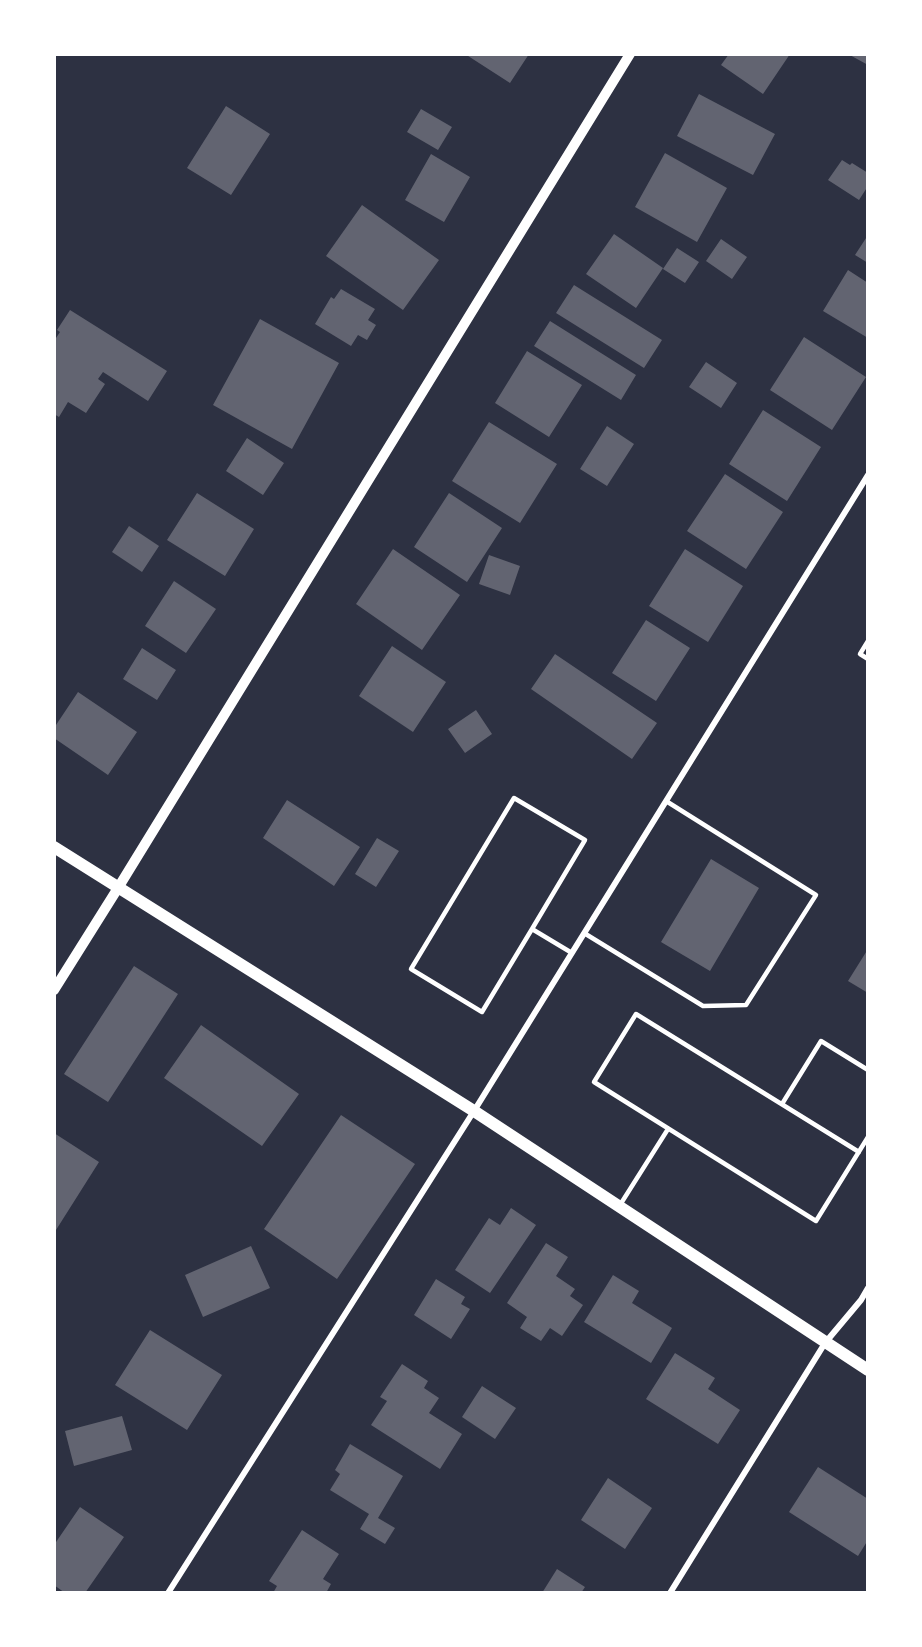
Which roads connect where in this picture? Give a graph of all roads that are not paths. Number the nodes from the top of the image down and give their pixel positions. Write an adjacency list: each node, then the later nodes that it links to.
1 (630, 54): 7 (street)
2 (868, 475): 5 (street)
3 (868, 641): 4 (lane)
4 (868, 659)
5 (666, 801): 9 (street); 9 (lane)
6 (54, 847): 7 (main road)
7 (118, 888): 11 (street); 14 (main road)
8 (532, 929): 8 (lane); 10 (lane)
9 (584, 933): 10 (street)
10 (572, 953): 14 (street)
11 (54, 990)
12 (868, 1070): 13 (lane)
13 (782, 1104): 15 (lane); 17 (lane)
14 (474, 1111): 18 (main road); 22 (street)
15 (668, 1129): 17 (lane); 18 (lane)
16 (868, 1137): 17 (lane)
17 (859, 1152)
18 (619, 1207): 20 (main road)
19 (868, 1288): 20 (street)
20 (825, 1343): 21 (main road); 23 (street)
21 (868, 1370)
22 (168, 1593)
23 (670, 1593)

